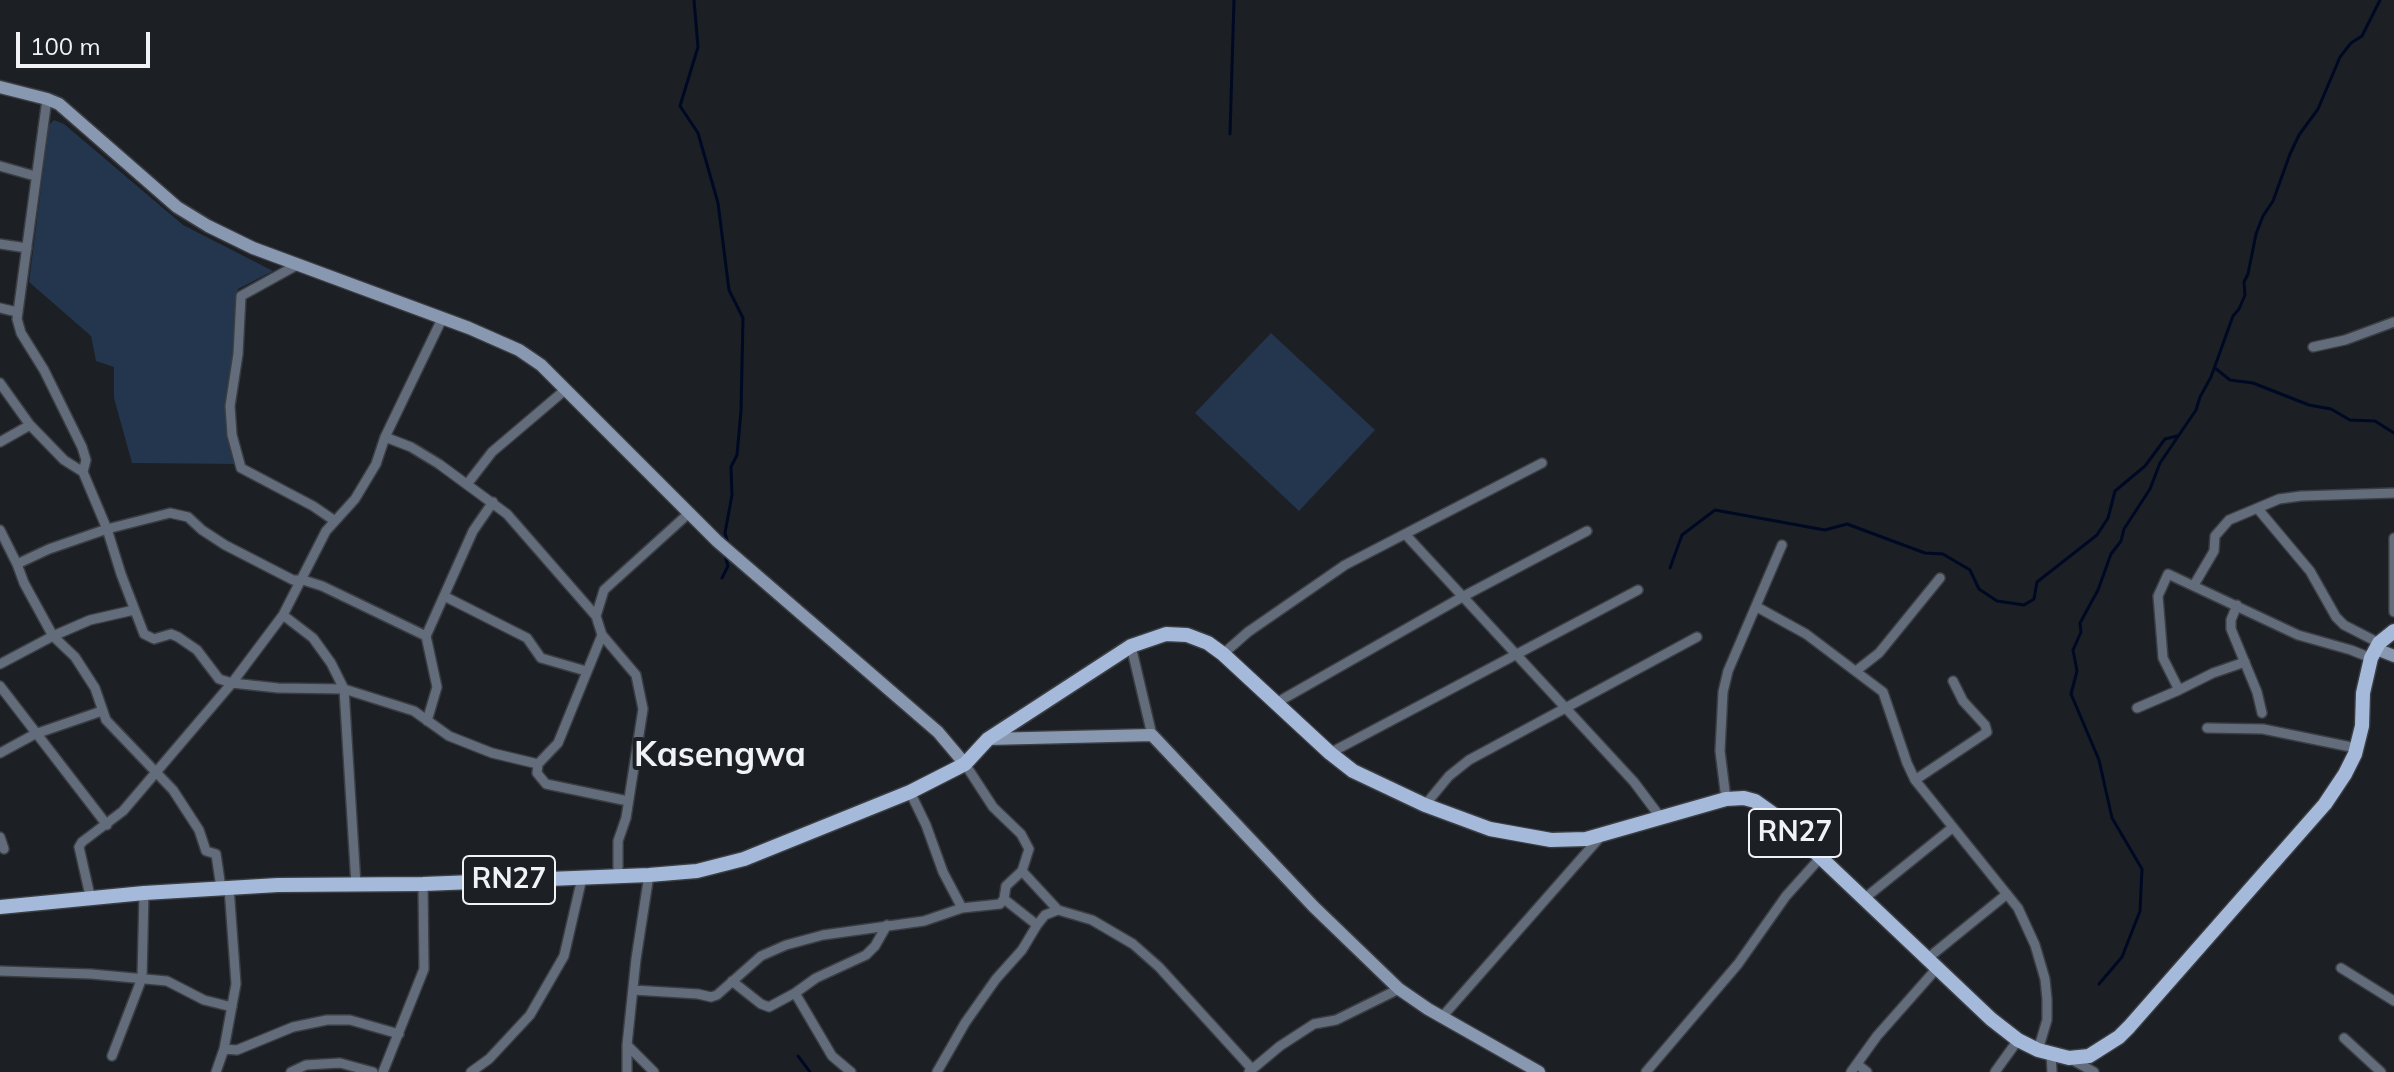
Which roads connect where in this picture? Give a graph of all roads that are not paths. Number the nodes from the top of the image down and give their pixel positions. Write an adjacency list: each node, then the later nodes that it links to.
1 (0, 87): 2 (street)
2 (47, 99): 4 (street); 7 (street)
3 (0, 166): 4 (street)
4 (35, 176): 6 (street)
5 (0, 244): 6 (street)
6 (27, 248): 9 (street)
7 (297, 265): 10 (street); 25 (street)
8 (0, 308): 9 (street)
9 (17, 312): 19 (street)
10 (442, 319): 14 (street); 16 (street)
11 (2394, 322): 12 (street)
12 (2313, 347)
13 (0, 383): 15 (street)
14 (565, 390): 20 (street); 24 (street)
15 (30, 425): 17 (street); 19 (street)
16 (385, 437): 20 (street); 25 (street)
17 (0, 442)
18 (1542, 463): 29 (street)
19 (83, 472): 26 (street)
20 (468, 483): 22 (street)
21 (2394, 493): 23 (street)
22 (493, 502): 37 (street); 44 (street)
23 (2258, 509): 35 (street); 51 (street)
24 (688, 514): 44 (street); 78 (street)
25 (335, 521): 34 (street)
26 (107, 529): 32 (street); 34 (street); 41 (street)
27 (0, 530): 32 (street)
28 (1587, 531): 38 (street)
29 (1405, 534): 38 (street); 53 (street)
30 (2394, 538): 42 (street)
31 (1782, 545): 40 (street)
32 (17, 564): 47 (street)
33 (1940, 578): 58 (street)
34 (303, 580): 43 (street); 48 (street)
35 (2194, 585): 39 (street); 63 (street)
36 (1638, 590): 52 (street)
37 (444, 596): 48 (street); 57 (street)
38 (1464, 596): 52 (street); 64 (street)
39 (2237, 605): 51 (street); 55 (street)
40 (1757, 607): 58 (street); 82 (street)
41 (134, 610): 47 (street); 60 (street)
42 (2394, 612)
43 (283, 615): 60 (street); 62 (street)
44 (596, 616): 46 (street)
45 (2394, 631): 51 (main road)
46 (602, 635): 57 (street); 83 (street)
47 (53, 636): 56 (street); 67 (street)
48 (426, 636): 69 (street)
49 (1697, 637): 65 (street)
50 (1131, 646): 53 (main road, RN27); 72 (street); 73 (main road, RN27)
51 (2375, 650): 54 (street); 74 (main road)
52 (1515, 653): 65 (street); 76 (street)
53 (1223, 654): 64 (main road, RN27)
54 (2394, 656)
55 (2245, 662): 63 (street); 68 (street)
56 (0, 664)
57 (586, 671): 77 (street)
58 (1856, 671): 80 (street)
59 (1953, 681): 80 (street)
60 (232, 683): 62 (street); 79 (street)
61 (0, 686): 71 (street)
62 (344, 689): 69 (street); 97 (street)
63 (2179, 690): 66 (street)
64 (1276, 703): 76 (main road, RN27)
65 (1564, 708): 84 (street); 85 (street)
66 (2137, 708)
67 (102, 711): 71 (street); 79 (street)
68 (2262, 713)
69 (427, 721): 77 (street)
70 (2207, 728): 74 (street)
71 (35, 734): 75 (street); 86 (street)
72 (1152, 735): 73 (street); 114 (street)
73 (988, 739): 78 (main road, RN27)
74 (2356, 748): 127 (main road)
75 (0, 753)
76 (1330, 753): 84 (main road, RN27)
77 (538, 764): 83 (street)
78 (965, 764): 81 (main road, RN27); 92 (street)
79 (156, 773): 86 (street); 98 (street)
80 (1915, 780): 87 (street)
81 (910, 792): 94 (main road, RN27); 105 (street)
82 (1726, 799): 85 (main road, RN27); 91 (main road, RN27)
83 (628, 801): 93 (street)
84 (1425, 805): 88 (main road, RN27)
85 (1661, 818): 88 (main road, RN27)
86 (107, 825): 103 (street)
87 (1952, 828): 100 (street); 101 (street)
88 (1602, 835): 119 (street)
89 (0, 837): 90 (street)
90 (4, 849)
91 (1821, 857): 101 (main road, RN27); 140 (street)
92 (1022, 871): 102 (street); 106 (street)
93 (618, 875): 94 (main road, RN27); 95 (main road, RN27)
94 (649, 875): 115 (street)
95 (582, 878): 96 (main road, RN27); 134 (street)
96 (423, 884): 97 (main road, RN27); 120 (street)
97 (356, 885): 98 (main road, RN27)
98 (225, 888): 99 (main road, RN27); 118 (street)
99 (144, 893): 103 (main road, RN27); 112 (street)
100 (2007, 894): 109 (street); 125 (street)
101 (1865, 898): 109 (main road, RN27)
102 (1004, 899): 105 (street); 108 (street)
103 (91, 900): 104 (main road, RN27)
104 (0, 907)
105 (962, 908): 107 (street)
106 (1058, 910): 108 (street); 129 (street)
107 (887, 925): 113 (street); 116 (street)
108 (1037, 925): 138 (street)
109 (1933, 963): 122 (main road, RN27); 128 (street)
110 (2341, 968): 117 (street)
111 (0, 971): 112 (street)
112 (142, 978): 118 (street); 126 (street)
113 (732, 981): 115 (street); 116 (street)
114 (1399, 989): 119 (street); 129 (street)
115 (633, 990): 123 (street)
116 (795, 993): 137 (street)
117 (2394, 1001)
118 (232, 1007): 124 (street)
119 (1442, 1017): 139 (street)
120 (399, 1034): 124 (street); 133 (street)
121 (2344, 1038): 145 (street)
122 (2018, 1040): 125 (main road, RN27); 142 (street)
123 (627, 1045): 135 (street); 136 (street)
124 (224, 1049): 130 (street)
125 (2044, 1052): 127 (main road, RN27); 143 (street)
126 (112, 1056)
127 (2069, 1058): 144 (street)
128 (1854, 1068): 141 (street)
129 (1250, 1071)
130 (216, 1072)
131 (291, 1072): 132 (street)
132 (373, 1072)
133 (383, 1072)
134 (471, 1072)
135 (627, 1072)
136 (654, 1072)
137 (851, 1072)
138 (937, 1072)
139 (1539, 1072)
140 (1646, 1072)
141 (1867, 1072)
142 (1995, 1072)
143 (2052, 1072)
144 (2094, 1072)
145 (2381, 1072)

